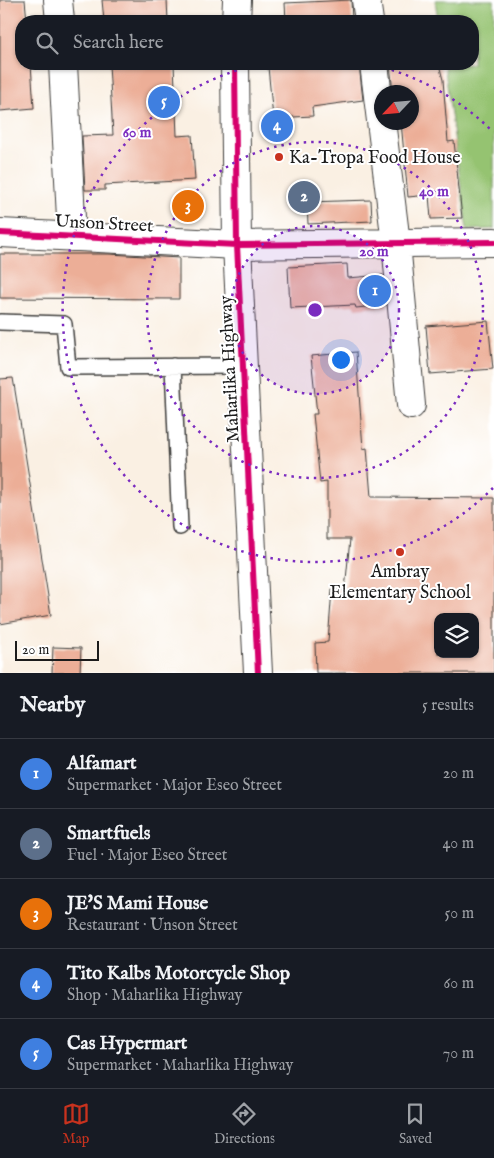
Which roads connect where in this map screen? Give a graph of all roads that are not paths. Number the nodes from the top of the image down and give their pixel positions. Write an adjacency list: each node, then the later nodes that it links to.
1 (58, 0): 4 (street)
2 (237, 0): 5 (street)
3 (366, 0): 6 (street)
4 (59, 15)
5 (236, 15)
6 (368, 15)
7 (62, 70): 11 (street)
8 (235, 70): 14 (street, Maharlika Highway)
9 (375, 70): 13 (street)
10 (0, 233): 11 (street, Unson Street)
11 (72, 237): 14 (street, Unson Street)
12 (494, 242): 13 (street, Unson Street)
13 (396, 243): 14 (street, Unson Street); 18 (street)
14 (237, 245): 17 (street, Maharlika Highway)
15 (0, 322): 16 (lane)
16 (173, 366): 17 (lane); 19 (lane)
17 (244, 366): 20 (street, Maharlika Highway)
18 (411, 405)
19 (180, 526)
20 (258, 673)

